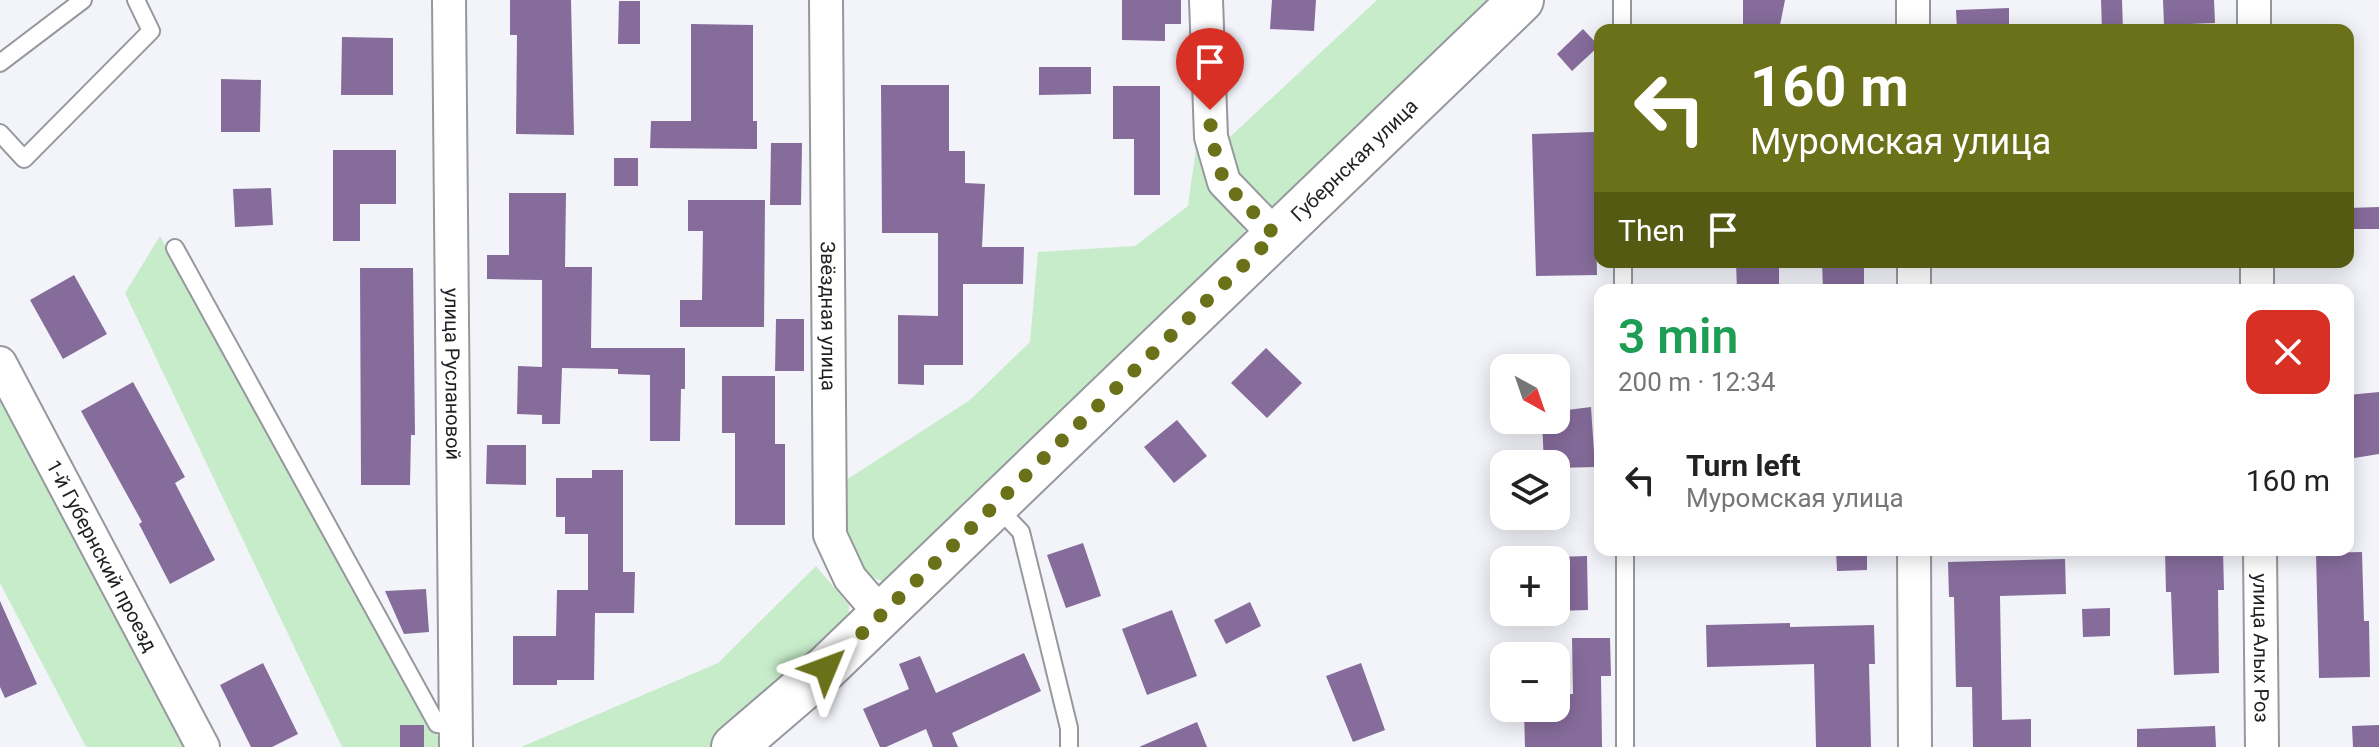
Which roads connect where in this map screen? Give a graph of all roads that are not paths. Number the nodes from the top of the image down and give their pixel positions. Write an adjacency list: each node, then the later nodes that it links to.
1 (83, 0): 13 (lane)
2 (136, 0): 14 (lane)
3 (449, 0): 23 (street, улица Руслановой)
4 (826, 0): 22 (street, Звёздная улица)
5 (1206, 0): 15 (street)
6 (1521, 0): 15 (street, Губернская улица)
7 (1622, 0): 10 (lane)
8 (1913, 0): 11 (street)
9 (2254, 0): 12 (street)
10 (1622, 24)
11 (1913, 24)
12 (2254, 24)
13 (0, 63)
14 (0, 133)
15 (1275, 235): 18 (street, Губернская улица)
16 (175, 248): 23 (lane)
17 (0, 363): 24 (street, 1-й Губернский проезд)
18 (994, 504): 22 (street, Губернская улица); 26 (lane)
19 (1625, 556): 27 (lane)
20 (1914, 556): 28 (street)
21 (2260, 556): 29 (street, улица Алых Роз)
22 (881, 614): 25 (street, Губернская улица)
23 (456, 737)
24 (203, 747)
25 (734, 747)
26 (1069, 747)
27 (1625, 747)
28 (1915, 747)
29 (2262, 747)

